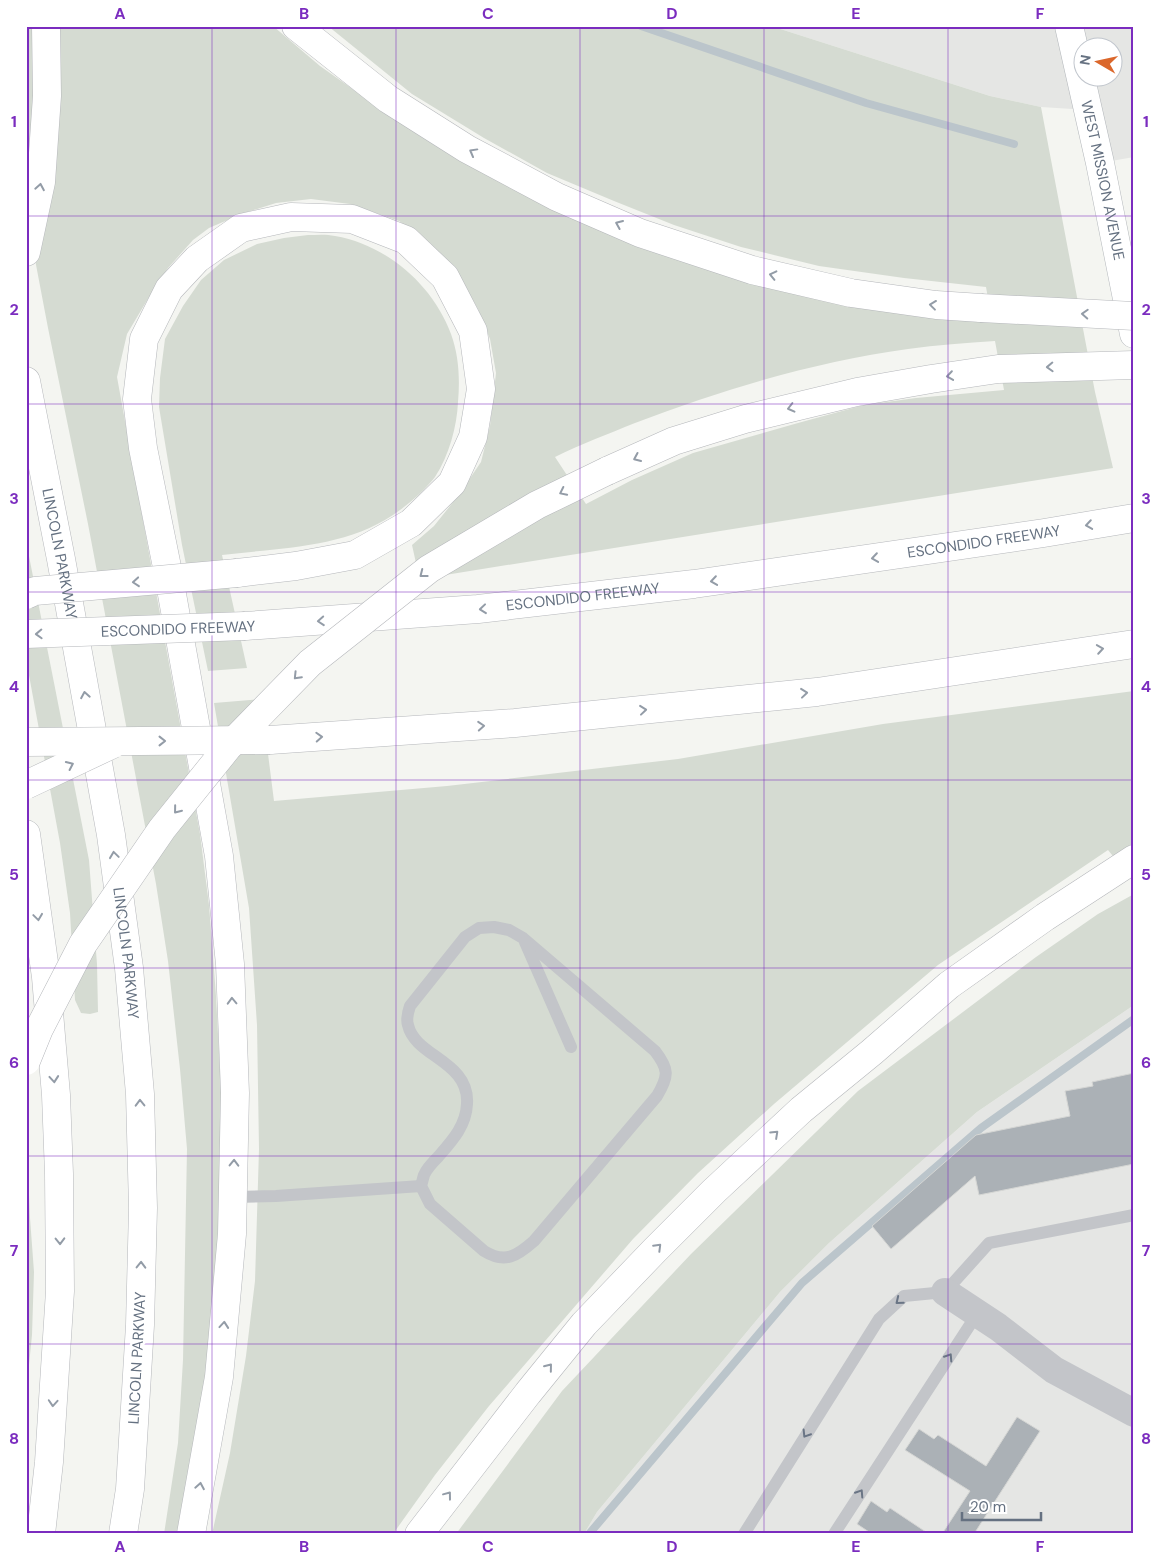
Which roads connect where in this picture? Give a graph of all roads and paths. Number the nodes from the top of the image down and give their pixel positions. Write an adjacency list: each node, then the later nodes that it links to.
1 (46, 26): 4 (main road, one-way to 1)
2 (296, 26): 5 (main road, one-way to 2, bridge)
3 (1069, 26): 6 (main road, WEST MISSION AVENUE)
4 (26, 252)
5 (1134, 316)
6 (1134, 334)
7 (1134, 365): 20 (main road, one-way to 20, bridge)
8 (26, 381): 28 (main road, LINCOLN PARKWAY, one-way to 8)
9 (1134, 518): 11 (main road, ESCONDIDO FREEWAY, one-way to 11, bridge)
10 (26, 595): 22 (main road, one-way to 10, bridge)
11 (26, 634)
12 (1134, 644): 13 (main road, one-way to 12, bridge)
13 (120, 741): 14 (main road, bridge); 15 (main road, one-way to 13, bridge)
14 (26, 742)
15 (26, 785)
16 (26, 834): 27 (main road, one-way to 27)
17 (1123, 866): 30 (main road, one-way to 17)
18 (523, 938): 19 (lane); 21 (lane); 21 (lane)
19 (571, 1047)
20 (26, 1062)
21 (421, 1186): 22 (lane)
22 (233, 1197): 29 (main road, one-way to 22)
23 (1134, 1215): 24 (lane)
24 (945, 1292): 25 (street); 31 (lane, one-way to 31)
25 (977, 1314): 26 (street); 32 (lane, one-way to 25)
26 (1134, 1413)
27 (41, 1534)
28 (123, 1534)
29 (191, 1534)
30 (419, 1534)
31 (744, 1534)
32 (834, 1534)

